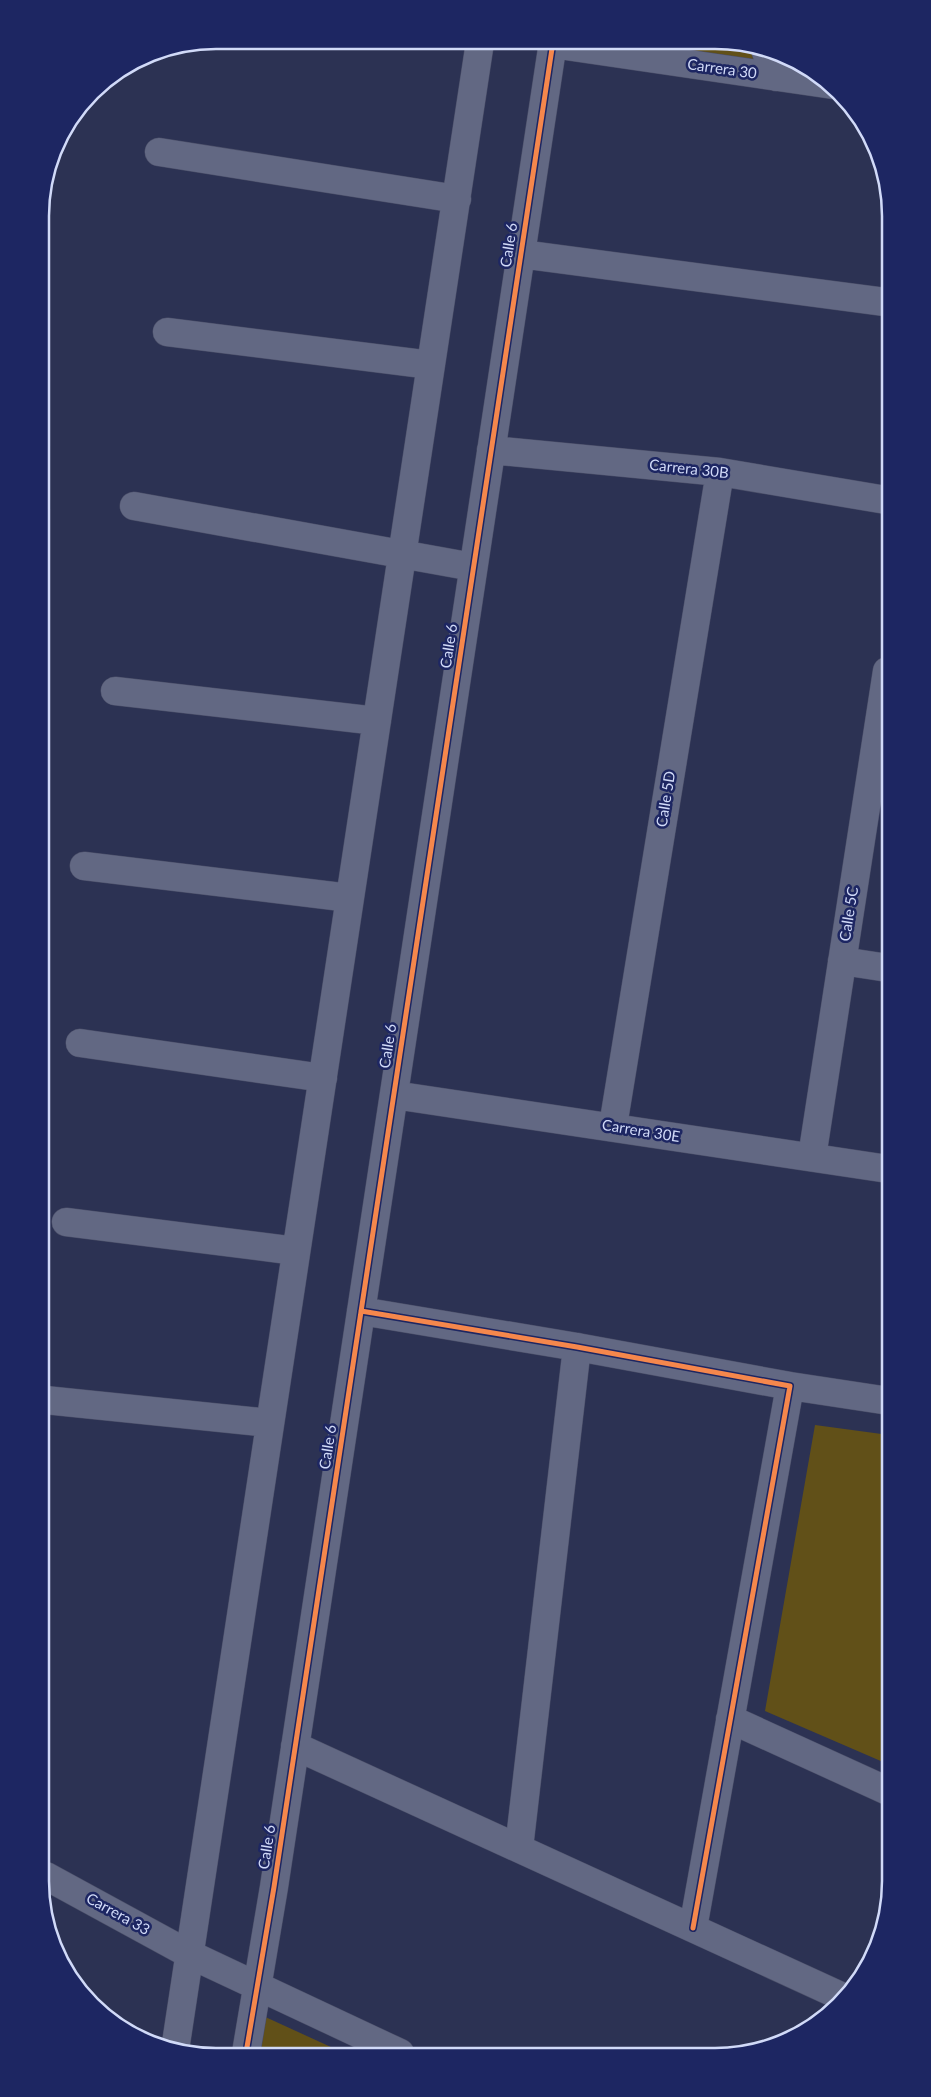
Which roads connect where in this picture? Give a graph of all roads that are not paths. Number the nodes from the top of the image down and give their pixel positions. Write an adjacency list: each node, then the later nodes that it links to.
1 (479, 49): 8 (street)
2 (551, 49): 9 (street, Calle 6)
3 (592, 49): 5 (street, Carrera 30)
4 (768, 58): 5 (street)
5 (776, 77): 6 (street, Carrera 30)
6 (816, 83)
7 (159, 152): 8 (street)
8 (457, 199): 12 (street)
9 (521, 254): 10 (street); 13 (street, Calle 6)
10 (882, 302)
11 (167, 332): 12 (street)
12 (432, 365): 17 (street)
13 (491, 450): 14 (street, Carrera 30B); 18 (street, Calle 6)
14 (720, 472): 15 (street, Carrera 30B); 30 (street, Calle 5D)
15 (882, 499)
16 (134, 506): 17 (street)
17 (402, 556): 18 (street); 20 (street)
18 (473, 566): 29 (street, Calle 6)
19 (115, 690): 20 (street)
20 (377, 721): 24 (street)
21 (882, 732): 22 (street, Calle 5C)
22 (879, 768): 25 (street, Calle 5C)
23 (84, 866): 24 (street)
24 (350, 898): 28 (street)
25 (842, 960): 26 (street); 31 (street, Calle 5C)
26 (882, 967)
27 (80, 1043): 28 (street)
28 (323, 1078): 34 (street)
29 (394, 1095): 30 (street, Carrera 30E); 35 (street, Calle 6)
30 (612, 1126): 31 (street, Carrera 30E)
31 (812, 1157): 32 (street, Carrera 30E)
32 (882, 1168)
33 (66, 1222): 34 (street)
34 (296, 1251): 40 (street)
35 (361, 1311): 36 (street); 42 (street, Calle 6)
36 (577, 1347): 37 (street); 44 (street)
37 (790, 1386): 39 (street); 41 (street)
38 (49, 1400): 40 (street)
39 (882, 1400)
40 (270, 1423): 47 (street)
41 (730, 1719): 43 (street); 46 (street)
42 (295, 1746): 44 (street); 48 (street, Calle 6)
43 (882, 1788)
44 (519, 1848): 46 (street)
45 (49, 1878): 47 (street, Carrera 33)
46 (693, 1928): 49 (street)
47 (190, 1954): 48 (street); 50 (street)
48 (258, 1987): 51 (street, Calle 6); 52 (street)
49 (837, 1994)
50 (176, 2043)
51 (247, 2048)
52 (389, 2048)

